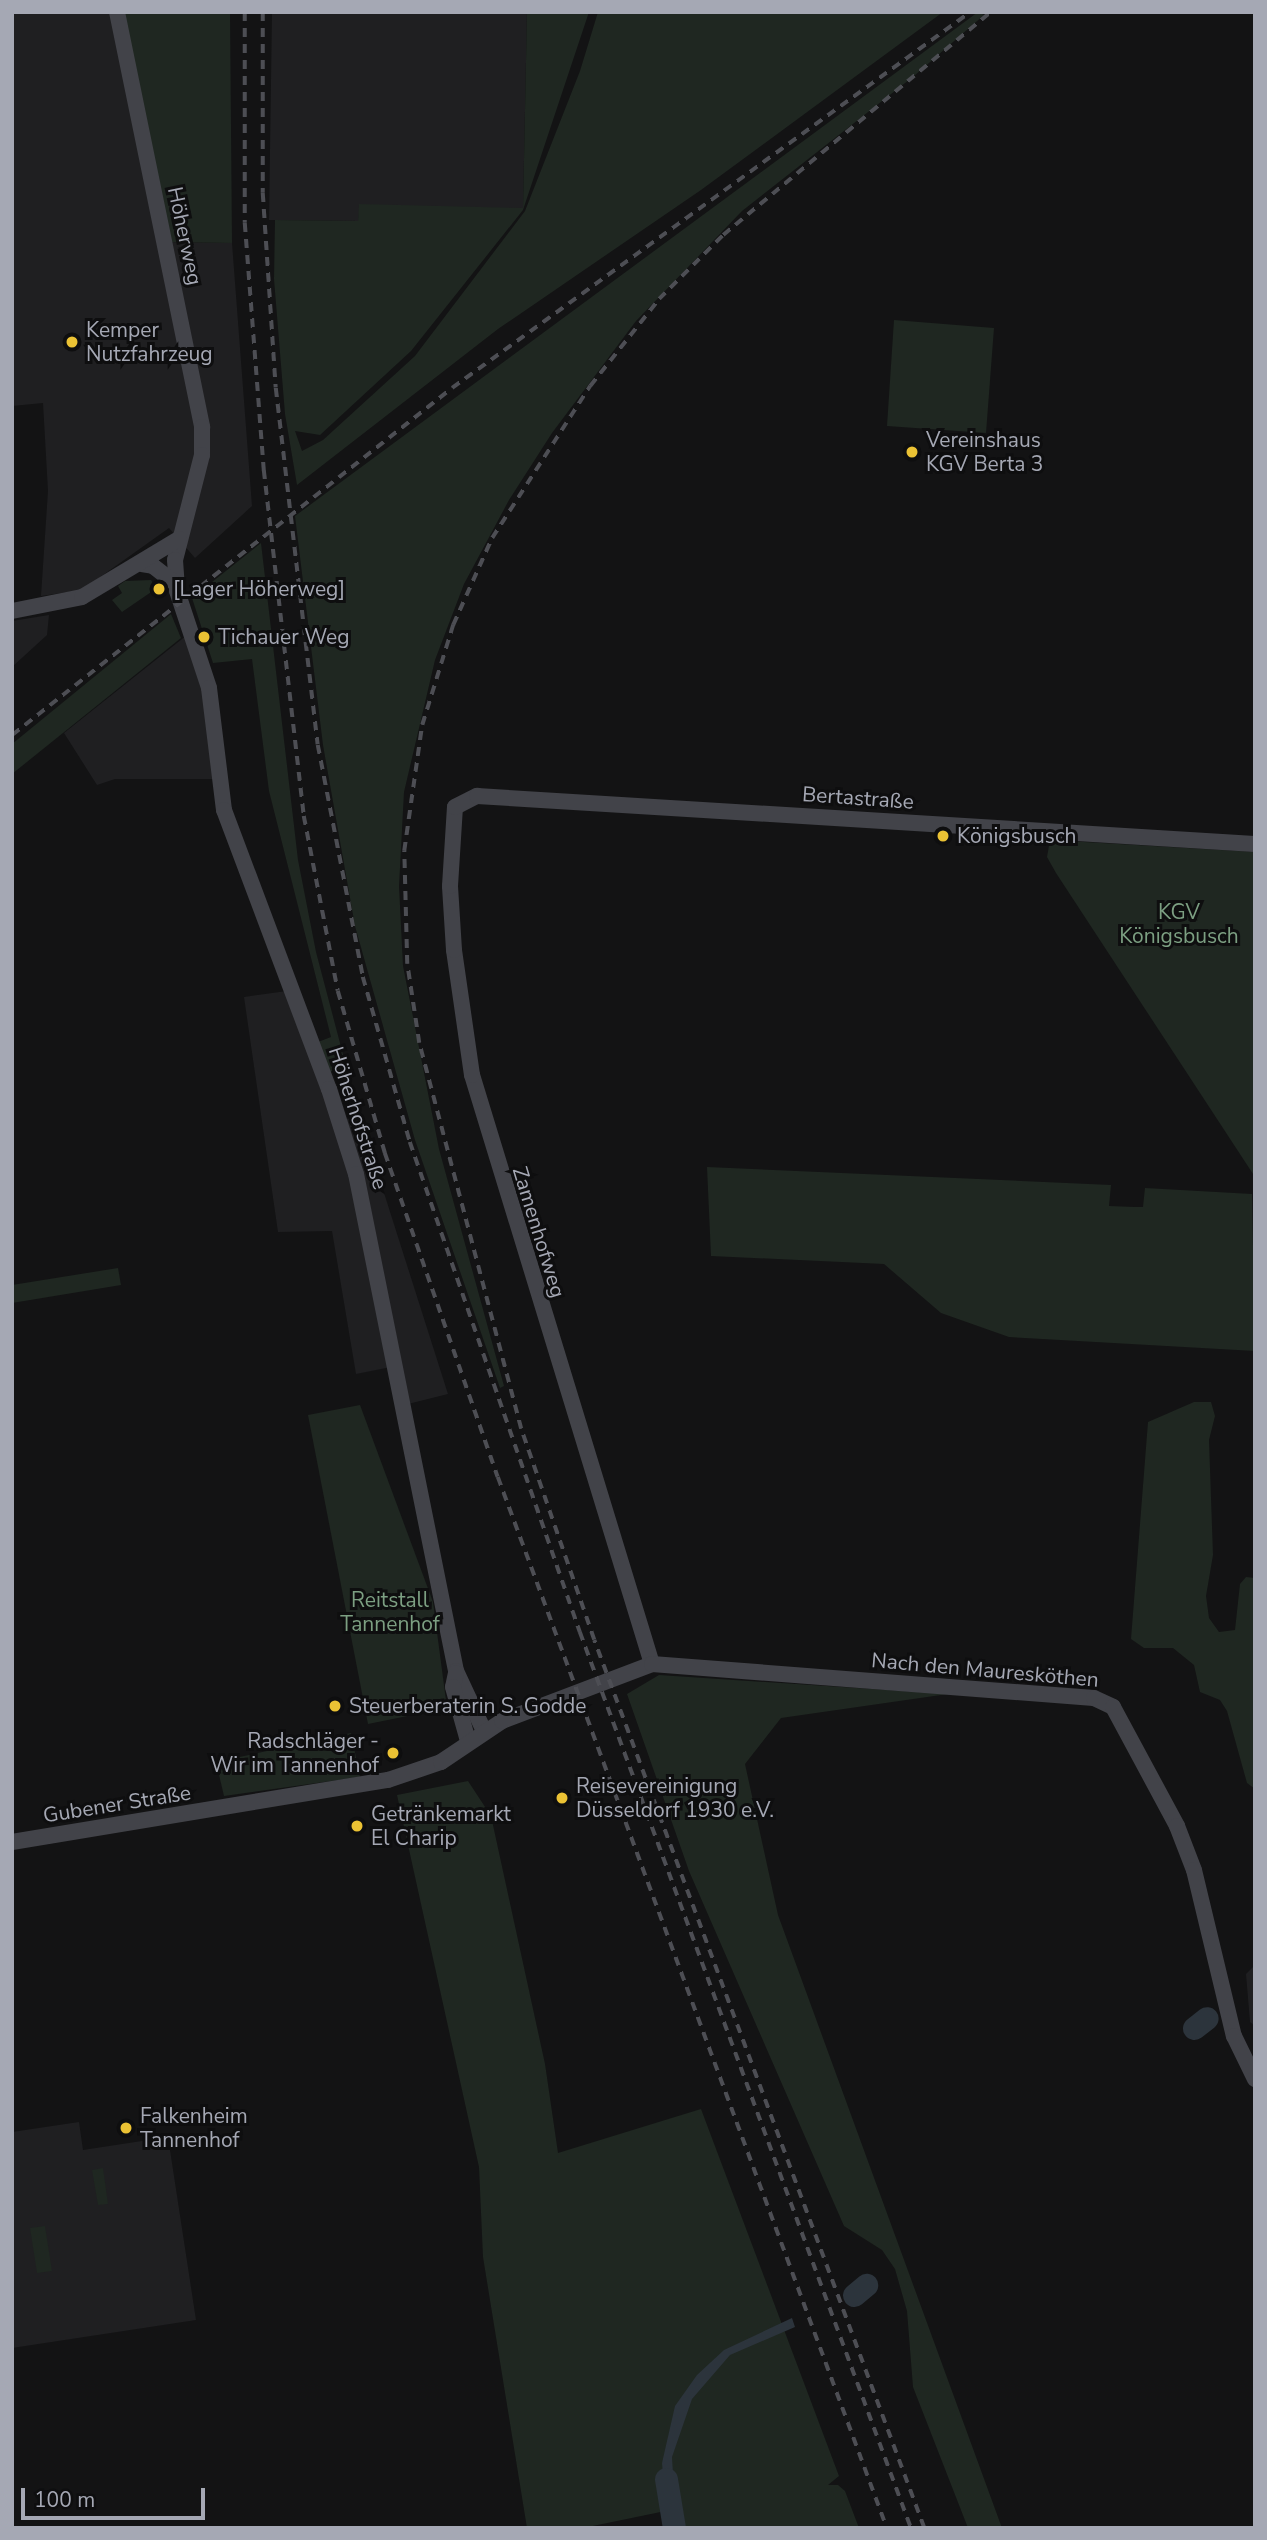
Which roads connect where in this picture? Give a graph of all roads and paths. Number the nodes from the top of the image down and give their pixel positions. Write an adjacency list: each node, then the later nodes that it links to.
1 (117, 12): 2 (street, Höherweg)
2 (179, 539): 3 (street); 4 (street, Höherweg)
3 (142, 564): 4 (street); 5 (street)
4 (176, 587): 9 (street, Höherhofstraße)
5 (12, 611)
6 (459, 803): 7 (street, Bertastraße); 8 (street, Zamenhofweg)
7 (1255, 844)
8 (652, 1664): 10 (street, Nach den Mauresköthen); 13 (street, Nach den Mauresköthen)
9 (456, 1671): 10 (street, Höherhofstraße); 11 (street, Höherhofstraße)
10 (483, 1729): 11 (street, Nach den Mauresköthen)
11 (468, 1741): 12 (street, Gubener Straße)
12 (12, 1842)
13 (1255, 2080)

